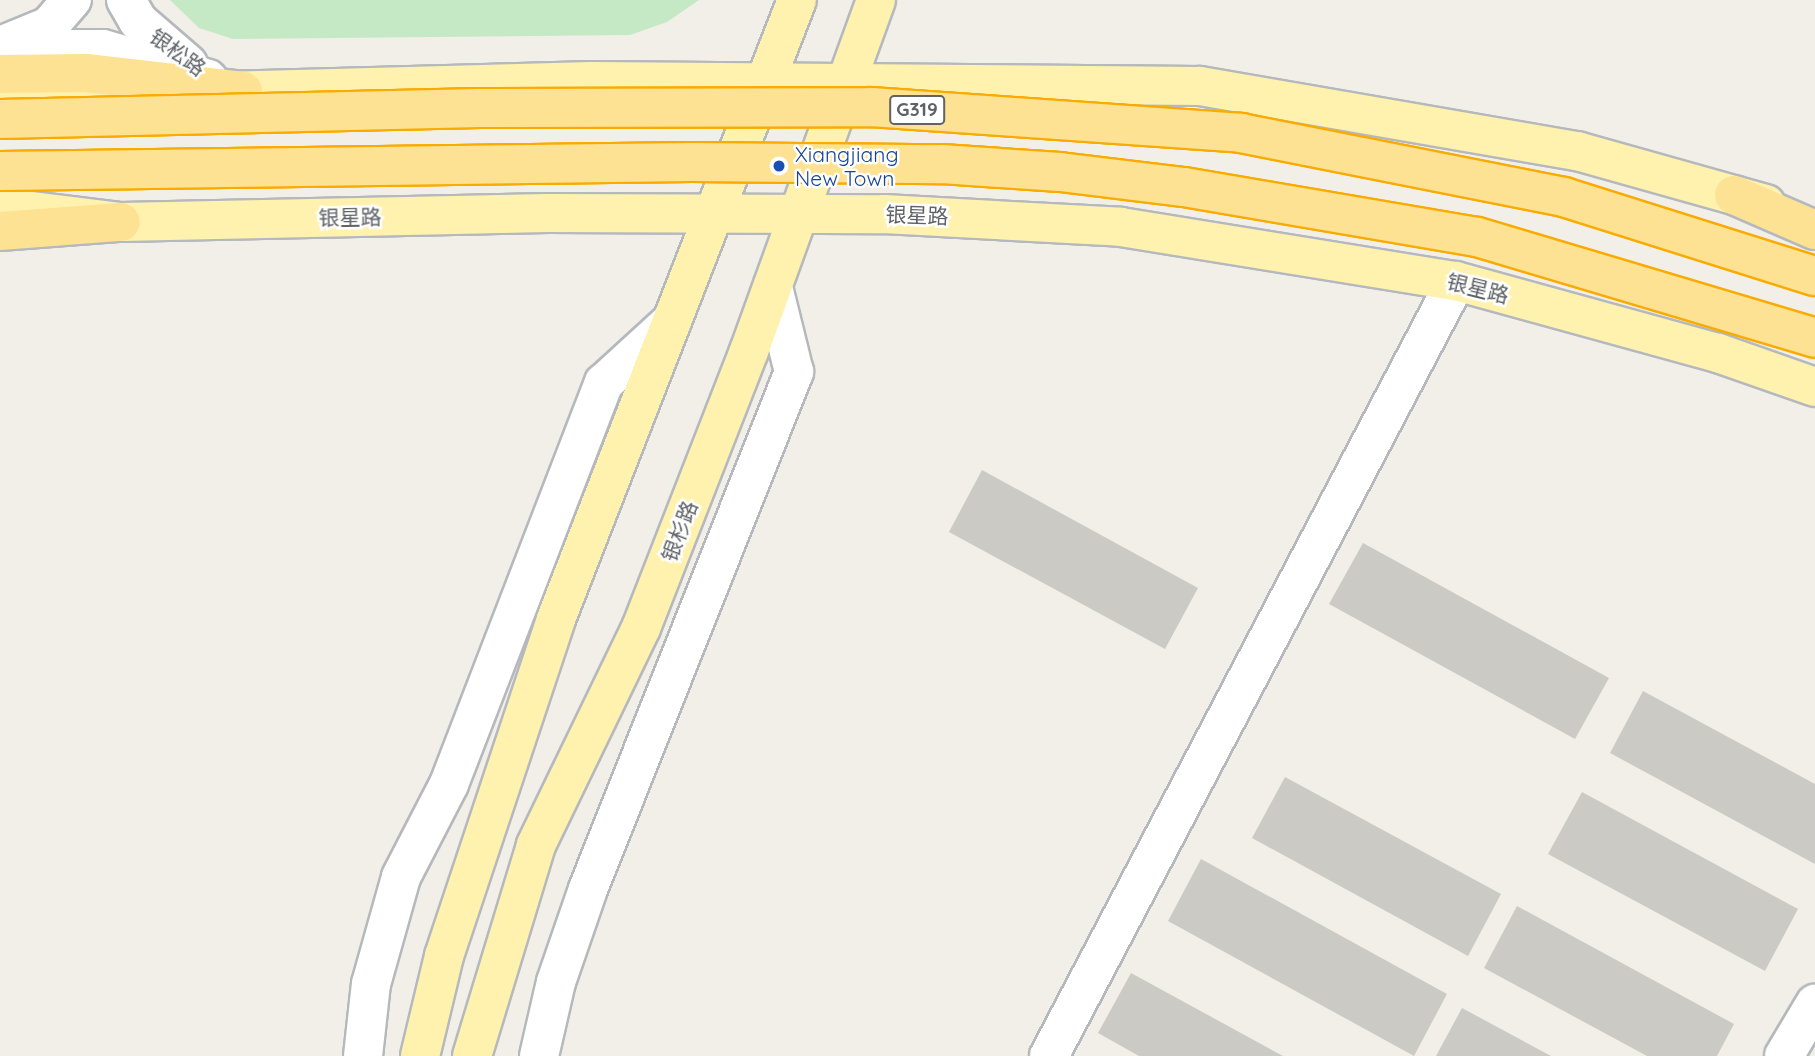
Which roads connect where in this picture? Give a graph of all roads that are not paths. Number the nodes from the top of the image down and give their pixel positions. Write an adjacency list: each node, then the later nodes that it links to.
1 (72, 0): 5 (street)
2 (126, 0): 9 (street, 银松路)
3 (797, 0): 7 (main road)
4 (876, 0): 8 (main road, 银杉路)
5 (0, 47): 9 (street)
6 (0, 74): 9 (highway)
7 (765, 83): 8 (main road); 9 (main road); 15 (main road)
8 (846, 84): 13 (main road); 16 (main road, 银杉路)
9 (243, 91): 10 (main road)
10 (0, 97)
11 (0, 119): 21 (highway, G319, bridge)
12 (0, 171): 25 (highway, bridge)
13 (1734, 195): 17 (main road); 19 (highway)
14 (0, 207): 18 (main road, 银星路)
15 (715, 214): 16 (main road, 银星路); 18 (main road, 银星路); 24 (main road)
16 (799, 214): 22 (main road, 银星路); 23 (main road, 银杉路)
17 (1815, 218)
18 (121, 222): 20 (highway)
19 (1815, 230)
20 (0, 231)
21 (1815, 276)
22 (1456, 281): 26 (main road, 银星路); 32 (street)
23 (773, 287): 30 (main road, 银杉路); 31 (street)
24 (672, 321): 28 (street); 29 (main road)
25 (1815, 338)
26 (1815, 387)
27 (1815, 1004): 33 (street)
28 (363, 1056)
29 (420, 1056)
30 (472, 1056)
31 (539, 1056)
32 (1049, 1056)
33 (1784, 1056)

